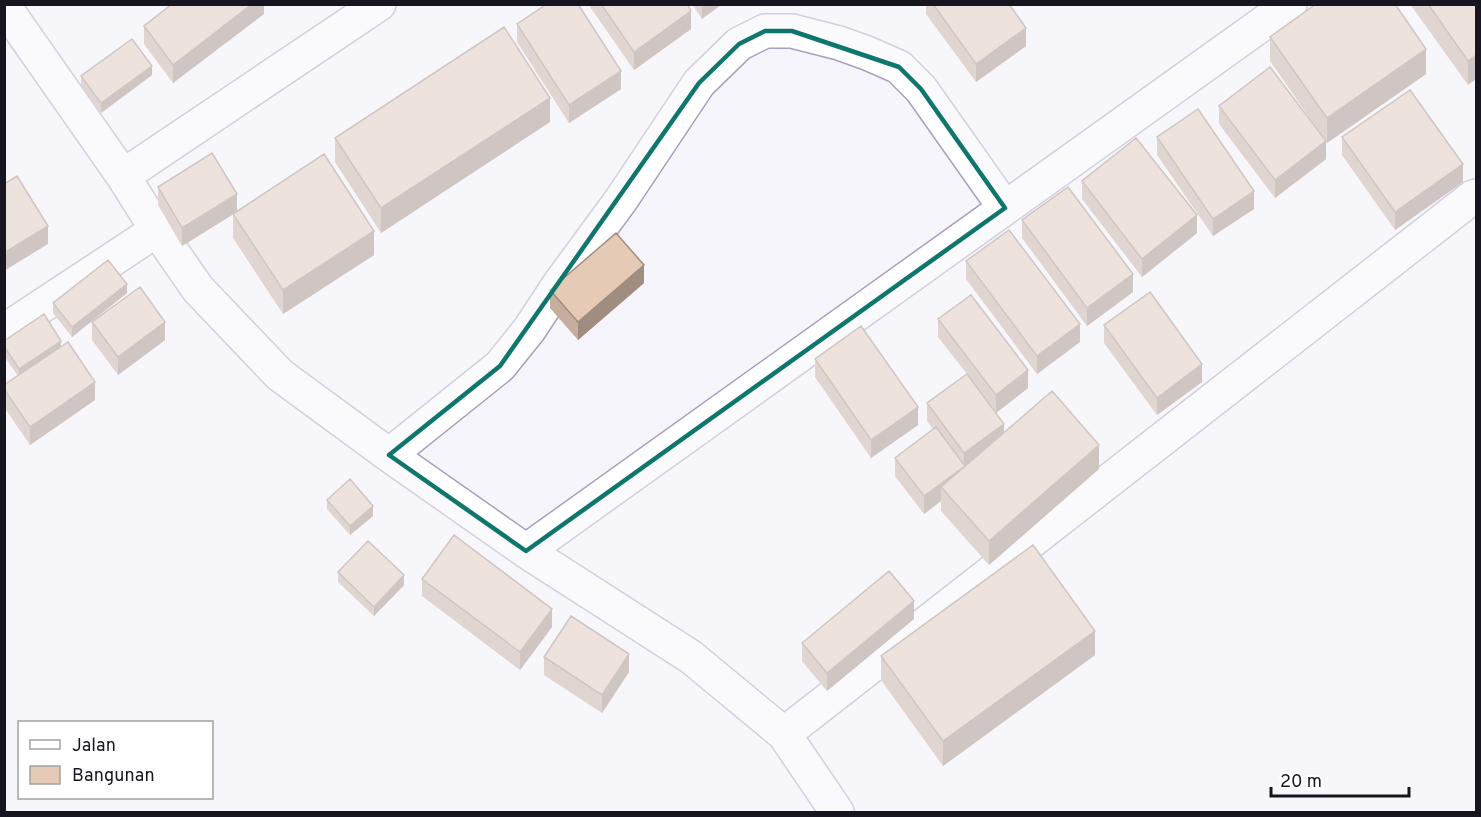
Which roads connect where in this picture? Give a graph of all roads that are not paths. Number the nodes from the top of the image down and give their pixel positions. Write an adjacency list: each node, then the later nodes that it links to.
1 (379, 4): 4 (street)
2 (1290, 4): 6 (street)
3 (4, 6): 4 (street)
4 (123, 176): 7 (street)
5 (1476, 196): 11 (street)
6 (1005, 208): 9 (street); 10 (street)
7 (157, 230): 8 (street); 9 (street)
8 (4, 331)
9 (390, 455): 10 (street)
10 (526, 551): 11 (street)
11 (784, 734): 12 (street)
12 (837, 813)

